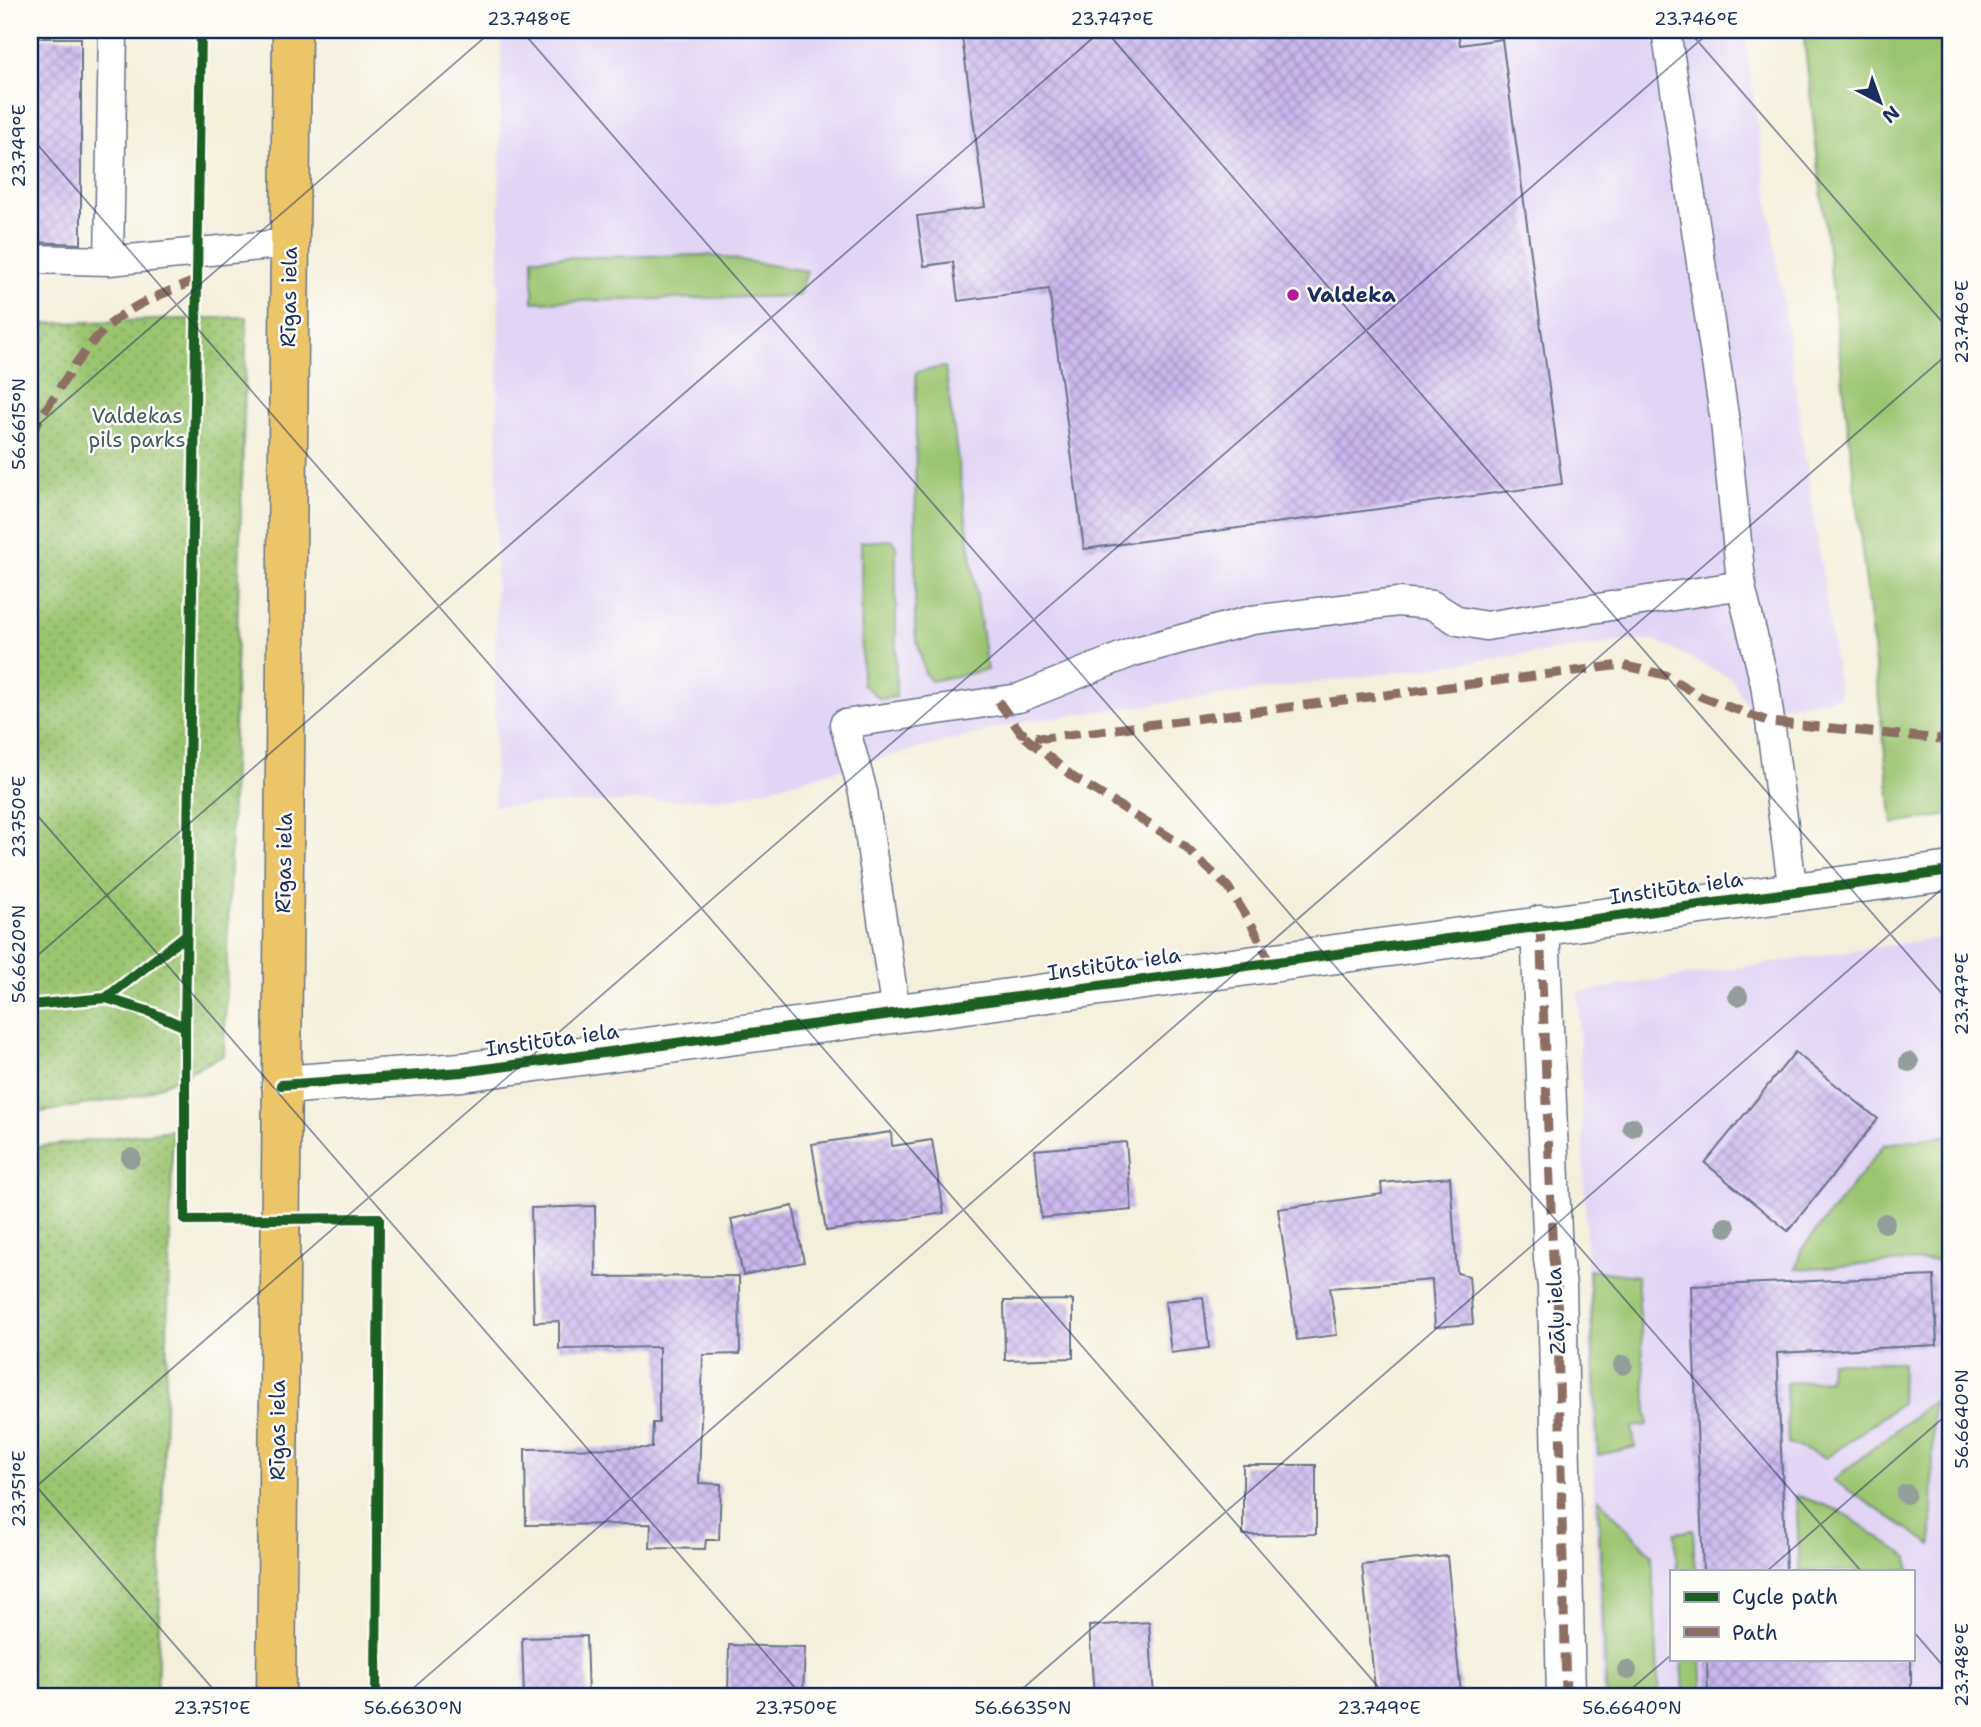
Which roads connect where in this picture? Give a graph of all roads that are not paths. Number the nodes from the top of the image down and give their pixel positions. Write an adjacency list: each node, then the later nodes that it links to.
1 (113, 30): 6 (lane)
2 (292, 30): 4 (main road, Rīgas iela)
3 (1666, 30): 7 (lane)
4 (290, 243): 6 (lane); 12 (main road, Rīgas iela)
5 (30, 259): 6 (lane)
6 (109, 261)
7 (1742, 584): 9 (lane); 11 (lane)
8 (1951, 871): 9 (street, Institūta iela)
9 (1793, 892): 10 (street, Institūta iela)
10 (1540, 925): 11 (street, Institūta iela); 14 (street, Zāļu iela)
11 (896, 1013): 12 (street, Institūta iela)
12 (281, 1086): 13 (main road, Rīgas iela)
13 (276, 1697)
14 (1566, 1697)

